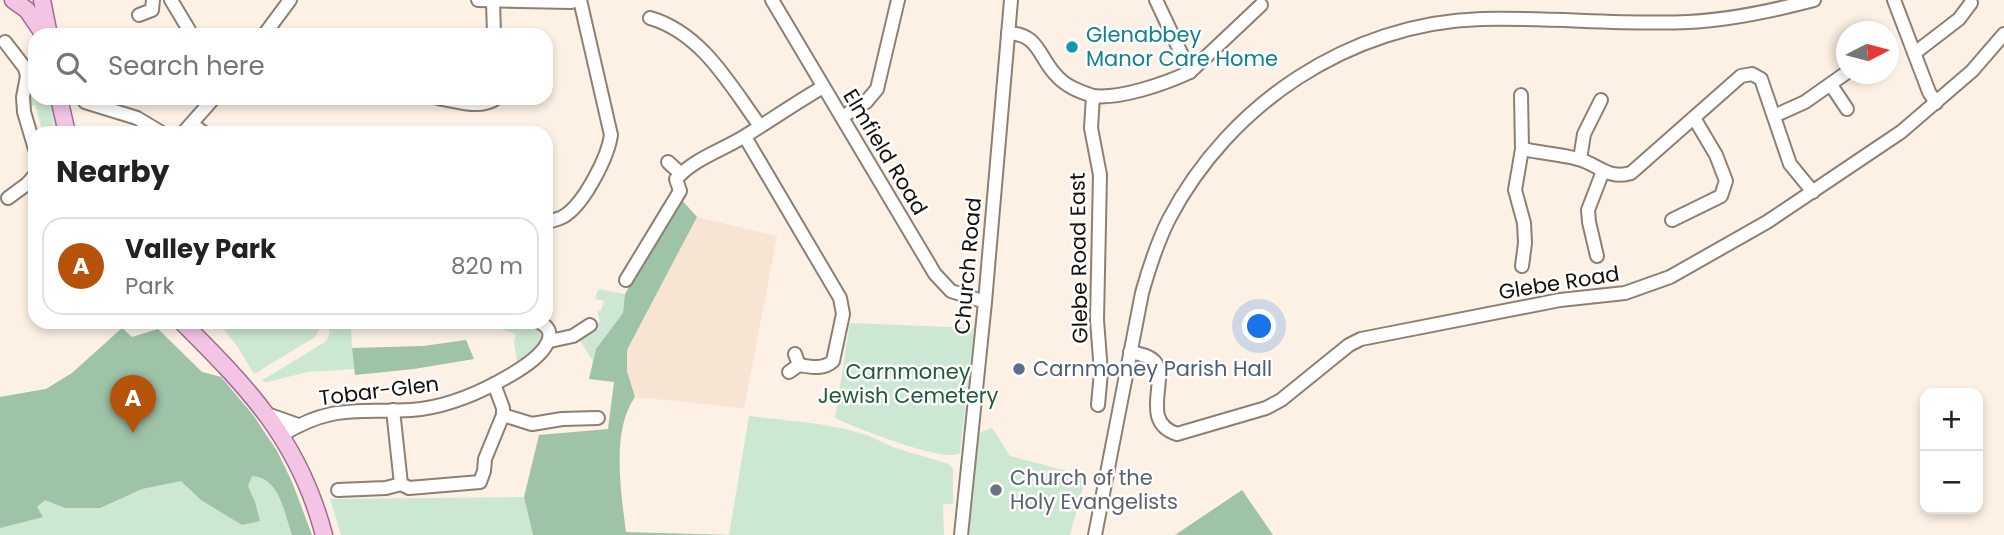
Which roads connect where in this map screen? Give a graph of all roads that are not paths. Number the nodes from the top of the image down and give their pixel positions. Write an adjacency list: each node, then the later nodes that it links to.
1 (13, 0): 20 (main road)
2 (42, 0): 21 (main road)
3 (56, 0): 22 (main road)
4 (153, 0): 18 (street)
5 (171, 0): 23 (street)
6 (290, 0): 24 (street)
7 (478, 0): 14 (street)
8 (580, 0): 14 (street); 59 (street)
9 (898, 0): 43 (street)
10 (1011, 0): 26 (street, Church Road)
11 (1156, 0): 30 (street)
12 (1814, 0): 69 (street)
13 (1894, 0): 29 (street)
14 (493, 1): 25 (street)
15 (774, 1): 33 (street, Elmfield Road)
16 (1970, 3): 29 (street)
17 (1261, 5): 30 (street)
18 (139, 15)
19 (650, 18): 49 (street)
20 (43, 28)
21 (46, 28)
22 (48, 28)
23 (188, 28)
24 (269, 28)
25 (494, 28)
26 (1008, 33): 35 (street); 64 (street, Church Road)
27 (2004, 34): 37 (street, Glebe Road)
28 (5, 42): 45 (street)
29 (1916, 52): 37 (street)
30 (1190, 72): 35 (street)
31 (1836, 81): 32 (street)
32 (1831, 85): 41 (street); 42 (street)
33 (823, 87): 43 (street, Elmfield Road); 49 (street)
34 (1521, 95): 51 (street)
35 (1093, 96): 72 (street, Glebe Road East)
36 (1601, 100): 52 (street)
37 (1936, 103): 57 (street, Glebe Road)
38 (61, 105): 46 (main road)
39 (95, 105): 47 (street)
40 (208, 105): 48 (street)
41 (1847, 109)
42 (1774, 116): 44 (street); 57 (street)
43 (842, 117): 64 (street, Elmfield Road)
44 (1695, 118): 54 (street); 60 (street)
45 (28, 126)
46 (65, 126)
47 (150, 126)
48 (190, 126)
49 (760, 126): 50 (street)
50 (744, 137): 55 (street); 70 (street)
51 (1522, 149): 52 (street); 62 (street)
52 (1580, 159): 54 (street)
53 (668, 162): 55 (street)
54 (1603, 171): 61 (street)
55 (681, 174): 63 (street)
56 (28, 183): 58 (street)
57 (1814, 192): 69 (street, Glebe Road)
58 (8, 198)
59 (553, 220)
60 (1672, 220)
61 (1597, 256)
62 (1522, 266)
63 (626, 280)
64 (985, 302): 82 (street, Church Road)
65 (590, 325): 68 (street, Tobar-Glen)
66 (189, 329): 74 (main road)
67 (548, 329): 68 (street)
68 (550, 341): 71 (street, Tobar-Glen)
69 (1130, 352): 83 (street)
70 (794, 364)
71 (494, 384): 73 (street, Tobar-Glen); 75 (street)
72 (1098, 404)
73 (393, 410): 77 (street, Tobar-Glen); 79 (street)
74 (267, 414): 77 (street); 78 (main road)
75 (503, 415): 76 (street); 79 (street)
76 (598, 418)
77 (298, 425): 78 (street, Tobar-Glen)
78 (282, 435): 81 (main road)
79 (401, 484): 80 (street)
80 (338, 490)
81 (324, 535)
82 (961, 535)
83 (1095, 535)

